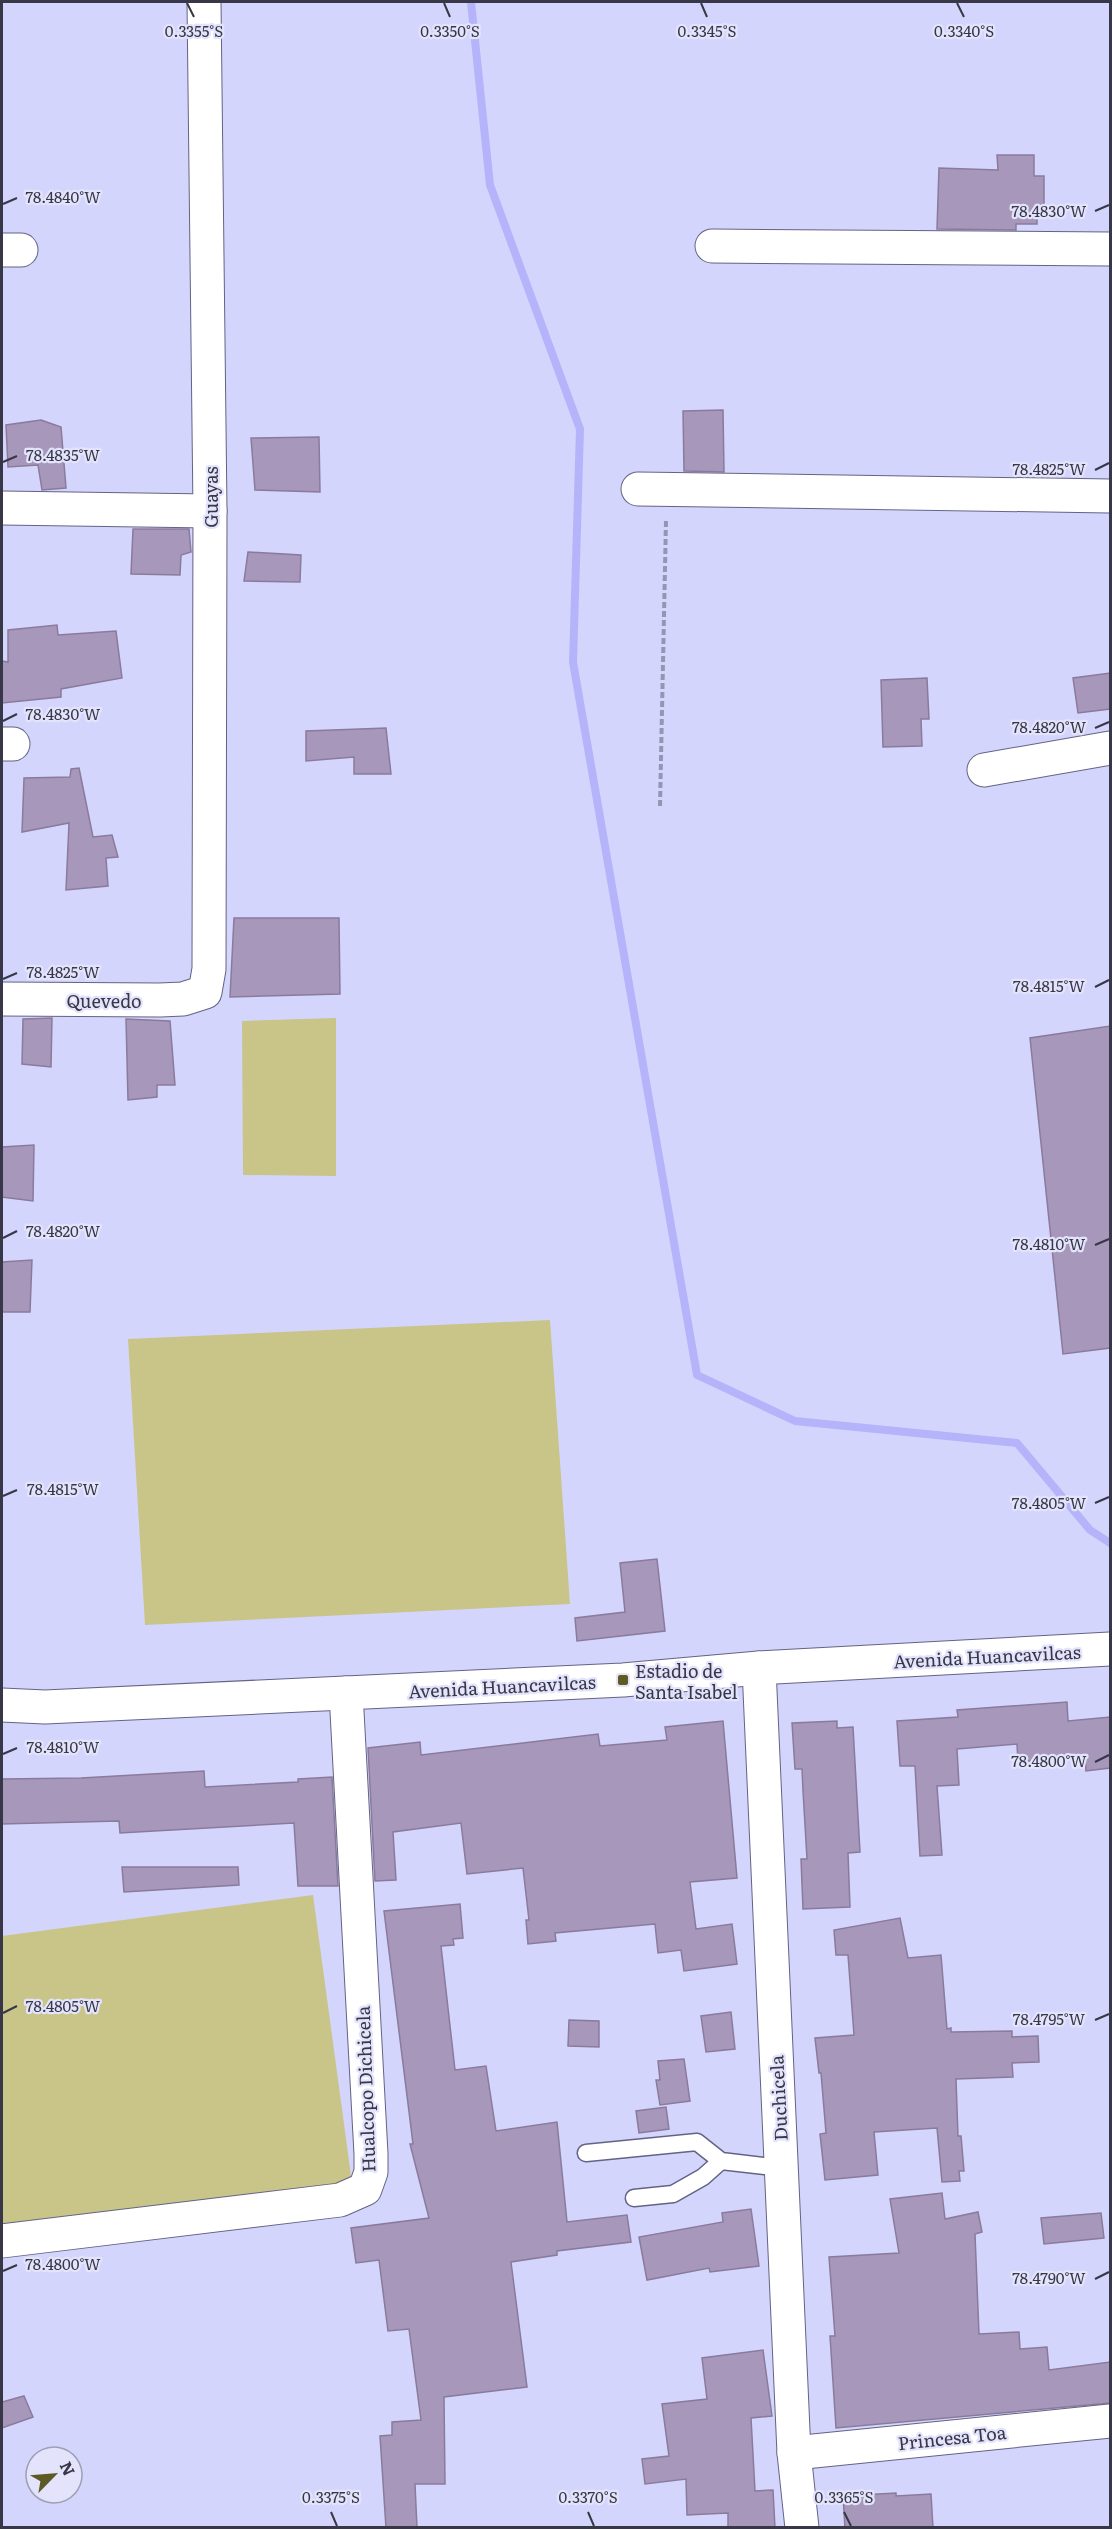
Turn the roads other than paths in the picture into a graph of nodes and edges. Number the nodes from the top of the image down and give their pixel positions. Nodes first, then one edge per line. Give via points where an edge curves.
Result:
1 (204, 2) edge
2 (712, 246) dead end
3 (1110, 249) edge
4 (652, 489) road end
5 (1110, 496) edge
6 (2, 508) edge
7 (210, 512) junction
8 (1110, 748) edge
9 (984, 770) dead end
10 (205, 992) joint
11 (2, 999) edge
12 (1110, 1649) edge
13 (759, 1668) junction
14 (346, 1693) junction
15 (2, 1705) edge
16 (586, 2153) dead end
17 (721, 2161) junction
18 (781, 2168) junction
19 (634, 2198) dead end
20 (2, 2241) edge
21 (1110, 2421) edge
22 (794, 2453) junction
23 (802, 2528) edge

1 - 7 street, Guayas
2 - 3 street
4 - 5 street
6 - 7 street
7 - 10 street, Guayas via 209,969
8 - 9 street
10 - 11 street, Quevedo via 183,999
12 - 13 street, Avenida Huancavilcas
13 - 14 street, Avenida Huancavilcas via 623,1680
13 - 18 street, Duchicela
14 - 15 street, Avenida Huancavilcas via 45,1707
14 - 20 street, Hualcopo Dichicela via 371,2154 371,2172 365,2189 340,2200
16 - 17 lane via 697,2142
17 - 18 lane
17 - 19 lane via 673,2194
18 - 22 street, Duchicela
21 - 22 street, Princesa Toa
22 - 23 street, Duchicela

